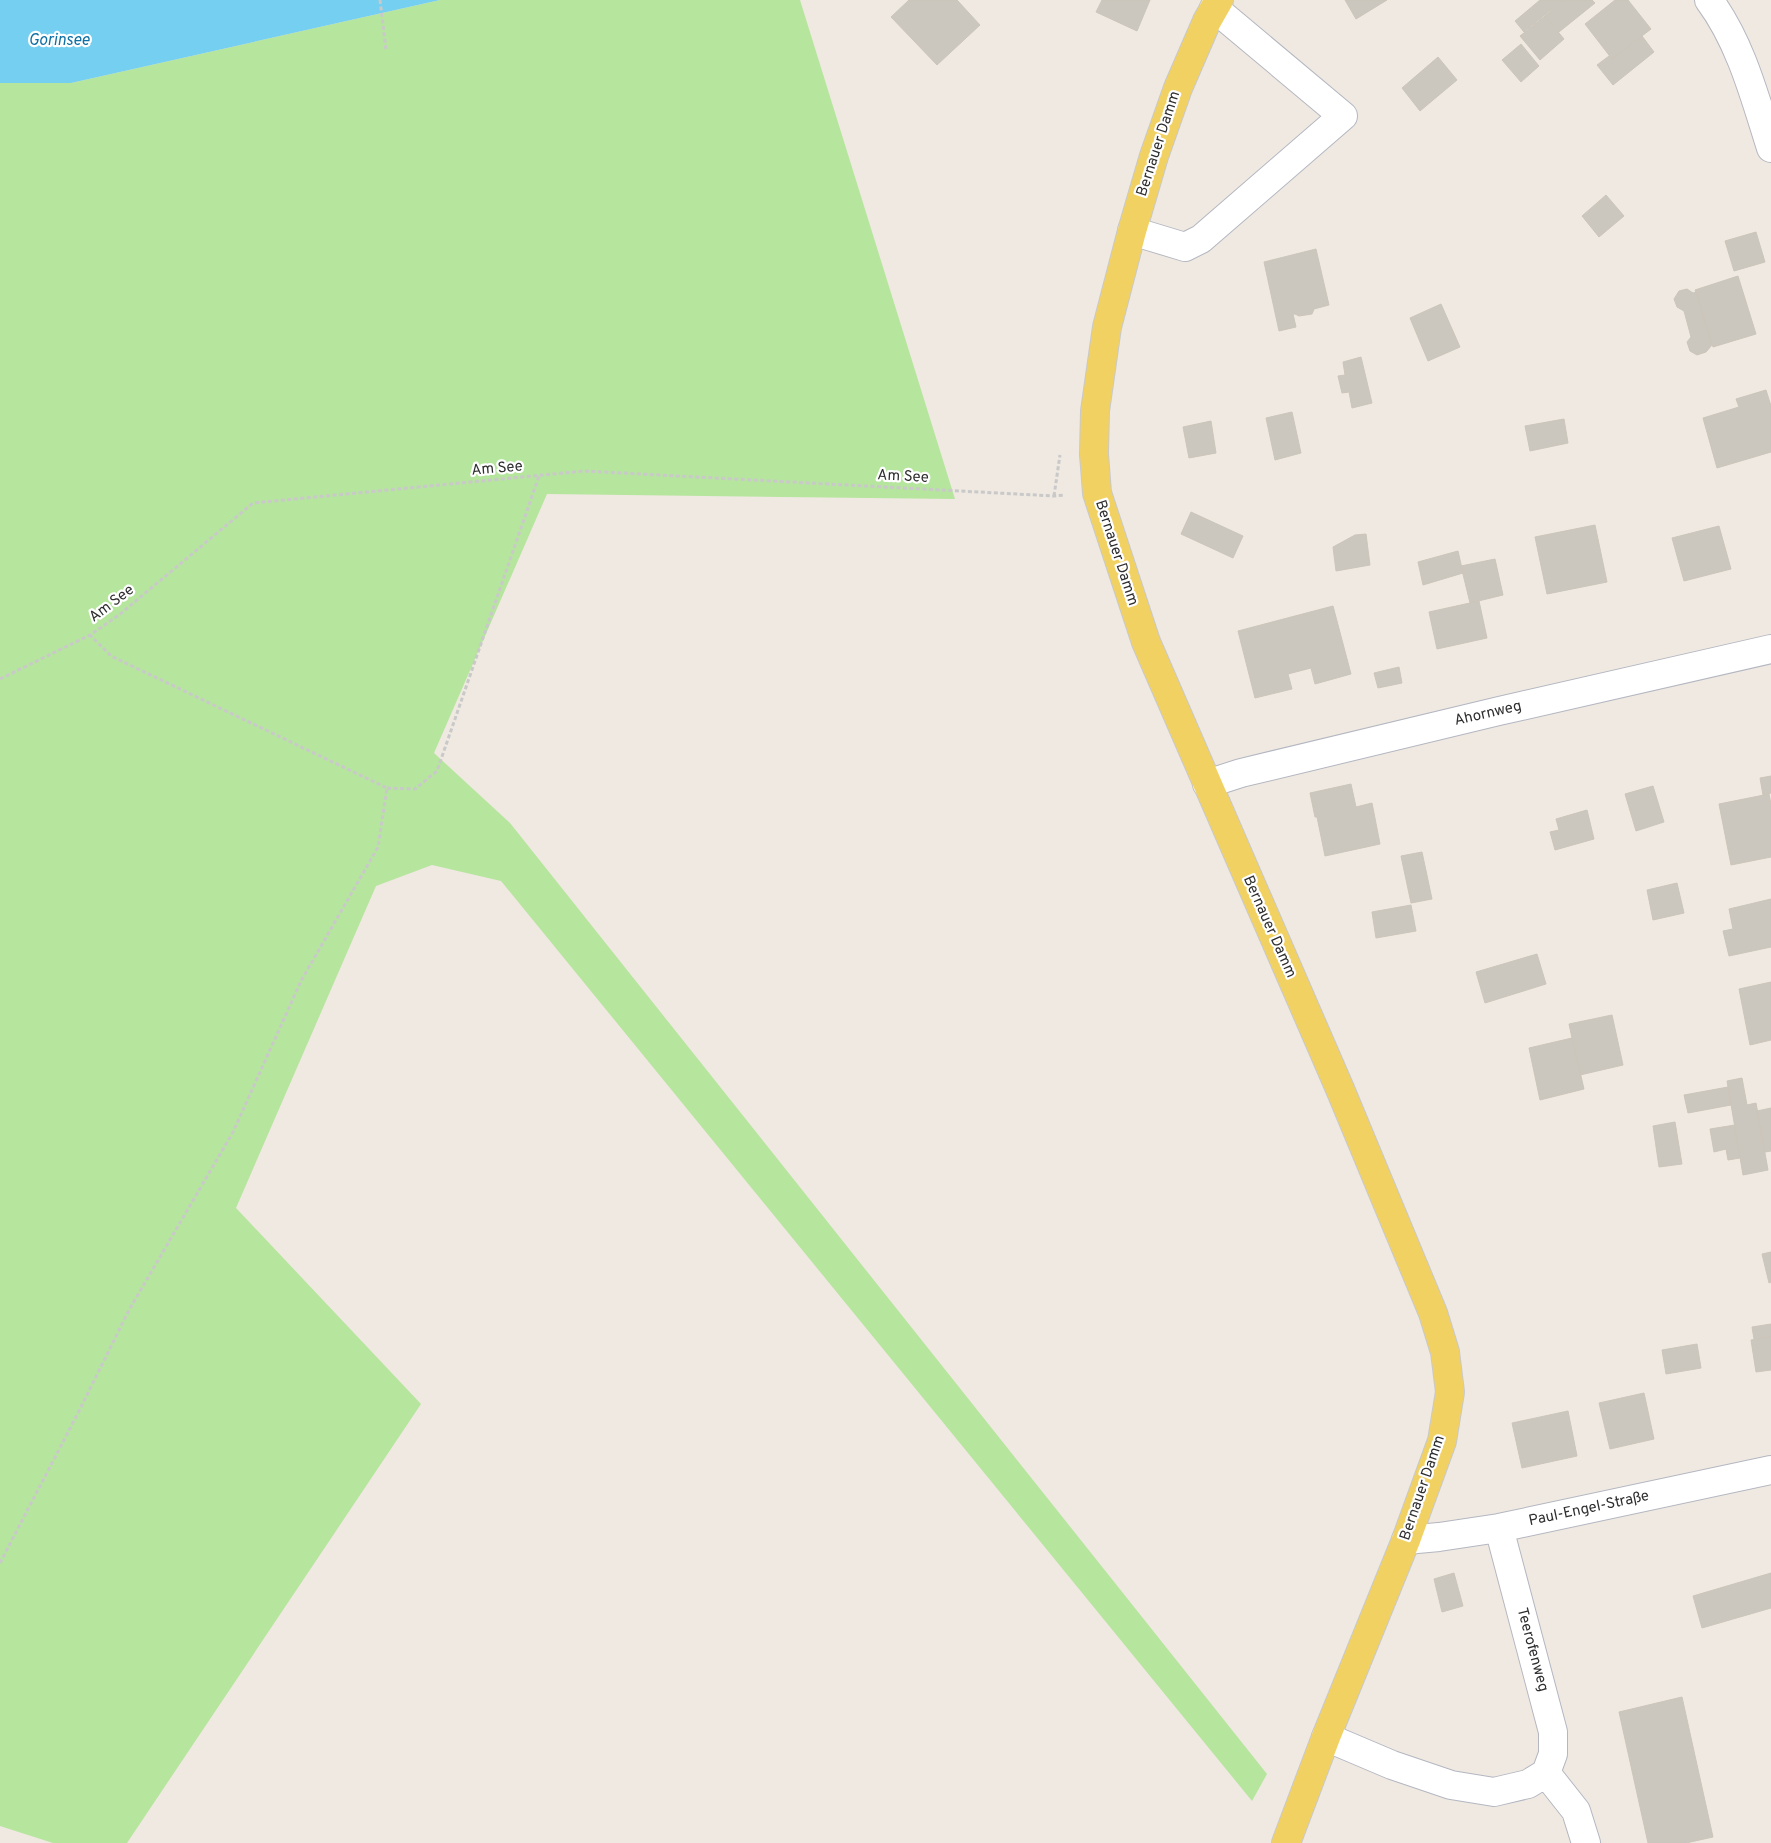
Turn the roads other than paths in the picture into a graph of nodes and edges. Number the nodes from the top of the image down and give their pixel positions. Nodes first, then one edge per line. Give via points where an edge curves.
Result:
1 (1709, 0) edge
2 (1216, 4) edge
3 (1771, 148) edge
4 (1132, 230) junction
5 (1771, 649) edge
6 (1207, 784) junction
7 (1771, 1470) edge
8 (1499, 1528) junction
9 (1406, 1540) junction
10 (1326, 1737) junction
11 (1546, 1773) junction
12 (1286, 1843) edge
13 (1586, 1843) edge

1 - 3 street via 1721,16 1745,70
2 - 4 main road, Bernauer Damm via 1178,88
2 - 4 street via 1343,116 1201,239 1185,247
4 - 6 main road, Bernauer Damm via 1107,327 1094,411 1097,493 1146,642
5 - 6 street, Ahornweg via 1241,772
6 - 9 main road, Bernauer Damm via 1340,1089 1433,1312 1445,1352 1450,1392 1442,1441
7 - 8 street, Paul-Engel-Straße
8 - 9 street, Paul-Engel-Straße
8 - 11 street, Teerofenweg via 1553,1732 1553,1754
9 - 10 main road, Bernauer Damm
10 - 11 street via 1392,1765 1451,1784 1494,1792 1528,1784
10 - 12 main road, Bernauer Damm
11 - 13 street via 1576,1811

